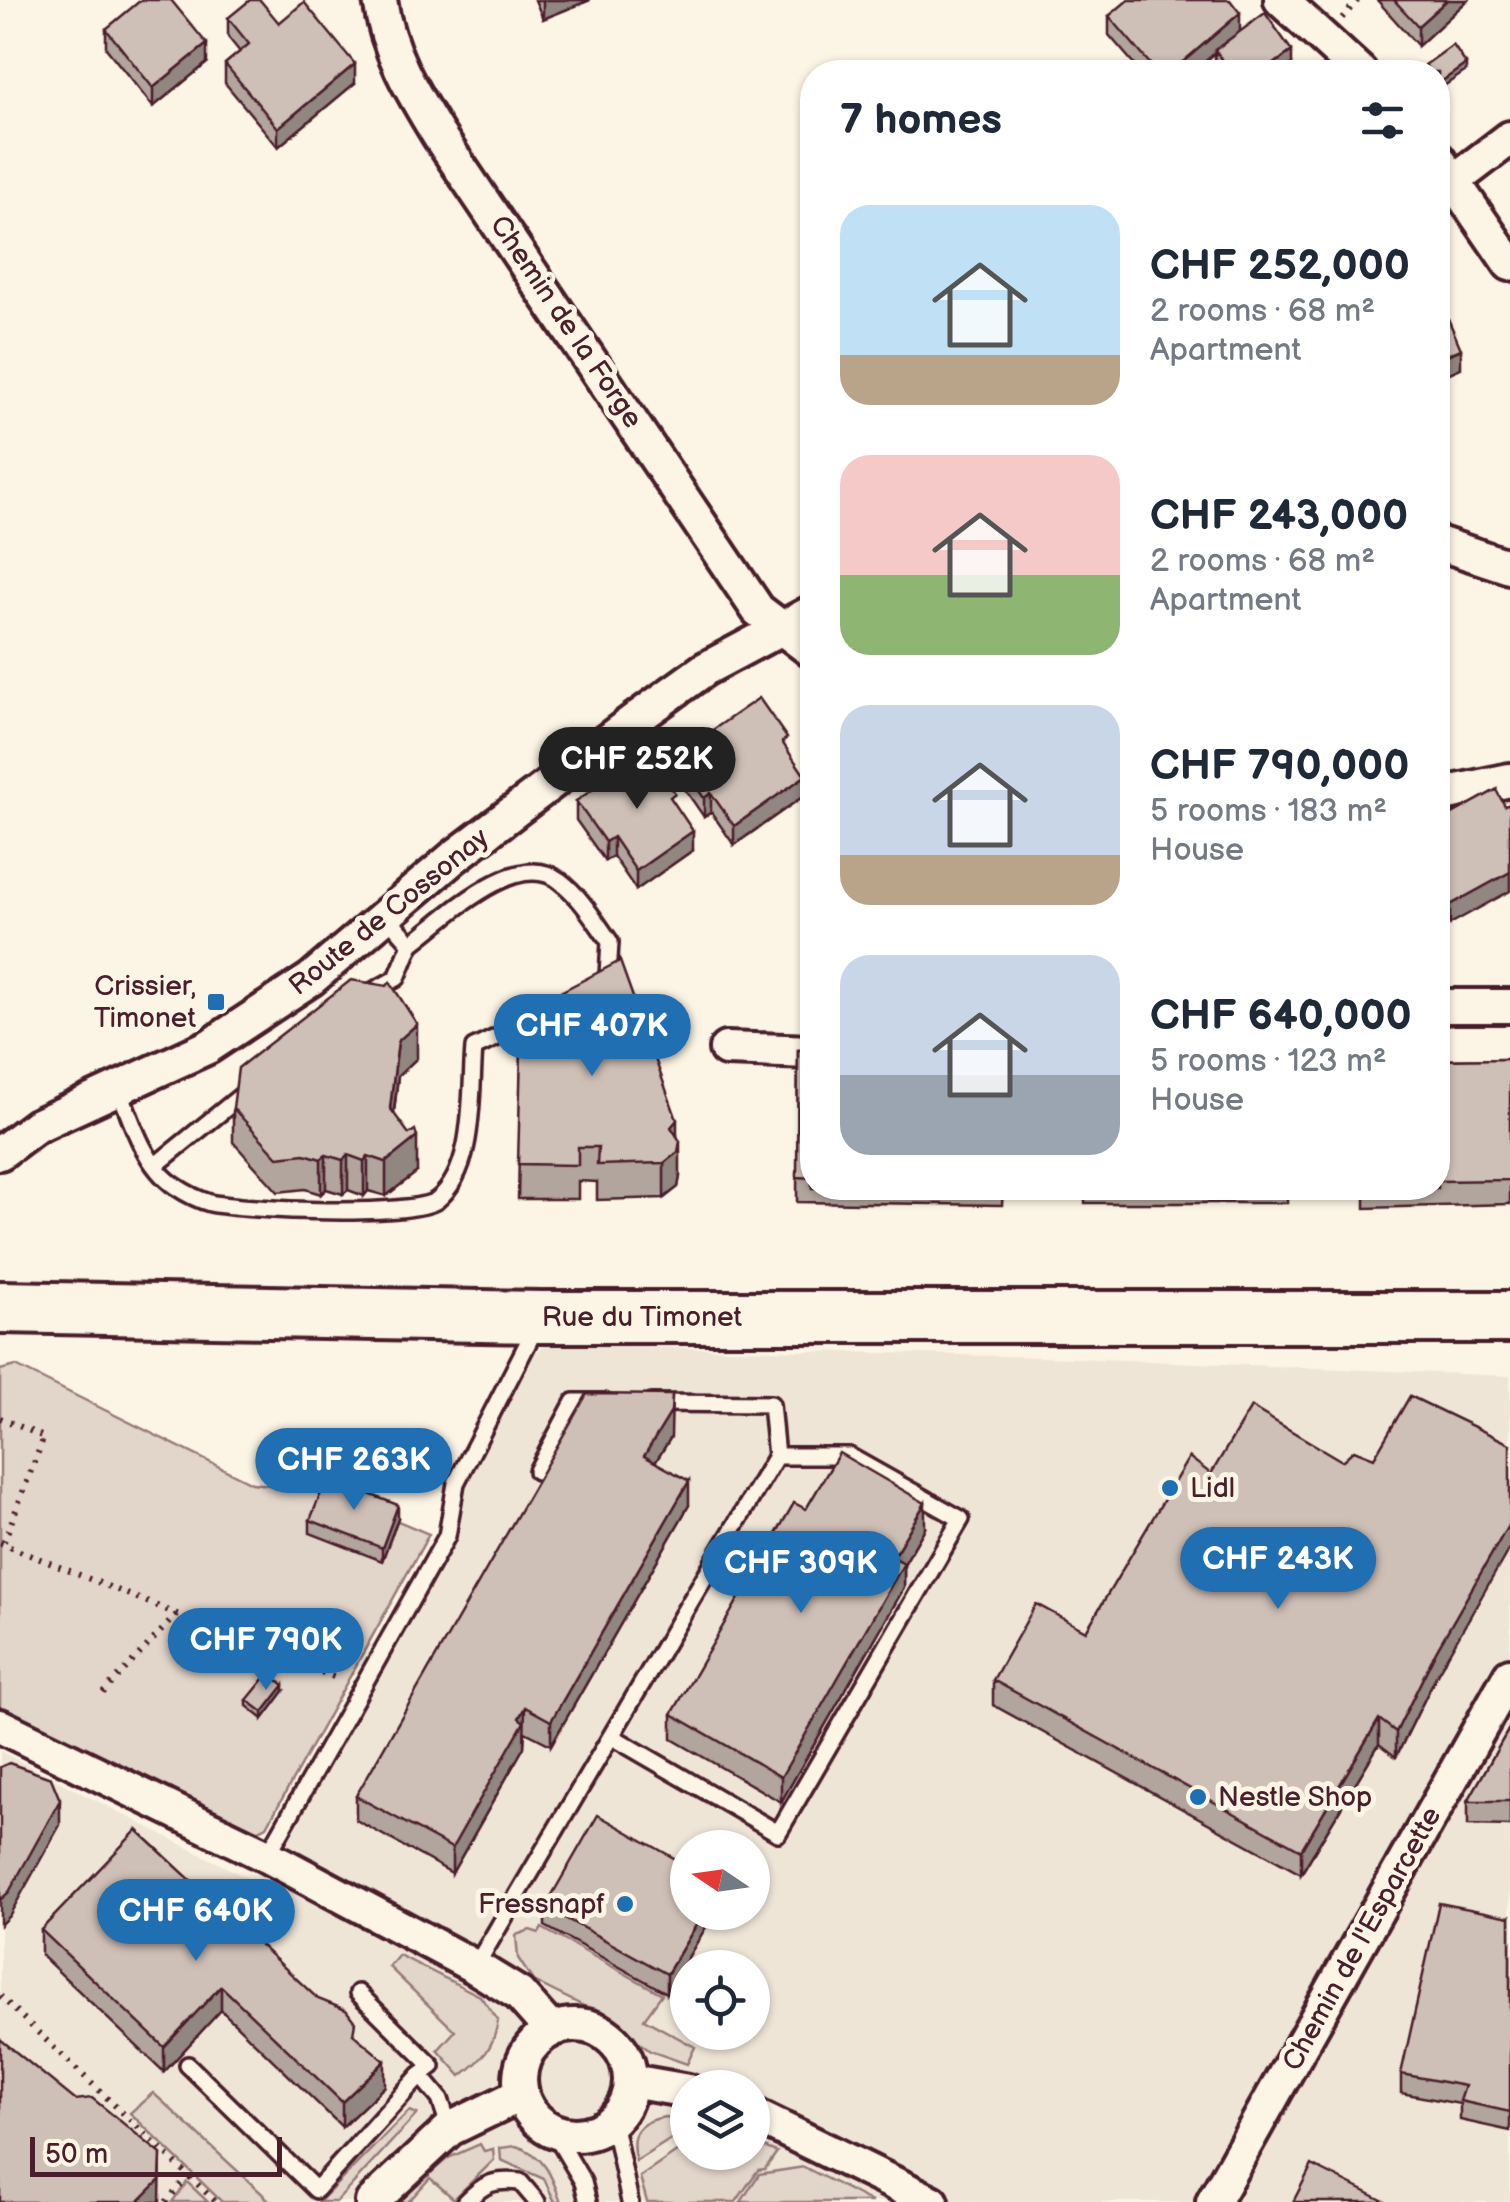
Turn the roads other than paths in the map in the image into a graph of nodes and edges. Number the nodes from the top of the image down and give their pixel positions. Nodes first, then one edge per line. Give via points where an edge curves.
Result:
1 (380, 0) edge
2 (1281, 0) edge
3 (1347, 60) edge
4 (1510, 138) edge
5 (1450, 173) edge
6 (1450, 186) edge
7 (1510, 264) edge
8 (1450, 546) edge
9 (1510, 567) edge
10 (800, 619) edge
11 (780, 630) junction
12 (800, 639) edge
13 (1510, 780) edge
14 (1450, 793) edge
15 (386, 915) junction
16 (412, 944) junction
17 (588, 994) edge
18 (355, 1002) edge
19 (1450, 1006) edge
20 (1510, 1006) edge
21 (556, 1009) edge
22 (726, 1049) dead end
23 (800, 1052) edge
24 (268, 1074) edge
25 (119, 1088) junction
26 (0, 1153) edge
27 (157, 1164) junction
28 (0, 1307) edge
29 (542, 1317) junction
30 (1510, 1317) edge
31 (1284, 1320) junction
32 (1510, 1344) edge
33 (613, 1402) edge
34 (633, 1402) edge
35 (776, 1456) junction
36 (537, 1471) edge
37 (1510, 1675) edge
38 (0, 1726) edge
39 (610, 1736) junction
40 (266, 1856) junction
41 (474, 1967) junction
42 (358, 1993) dead end
43 (551, 2030) junction
44 (188, 2065) dead end
45 (420, 2075) junction
46 (631, 2081) junction
47 (670, 2089) edge
48 (522, 2094) junction
49 (613, 2120) junction
50 (770, 2123) edge
51 (450, 2129) junction
52 (553, 2131) junction
53 (372, 2202) edge
54 (466, 2202) edge
55 (538, 2202) edge
56 (588, 2202) edge
57 (630, 2202) edge
58 (932, 2202) edge
59 (1213, 2202) edge

1 - 11 street, Chemin de la Forge via 392,50 439,136 758,610
2 - 3 street
4 - 5 street
6 - 7 street
8 - 9 street
10 - 11 street, Route de Cossonay
11 - 12 street, Chemin de la Forge
11 - 15 street, Route de Cossonay via 705,670 634,721
13 - 14 street
15 - 16 lane
15 - 25 street, Route de Cossonay via 311,979 208,1047
16 - 17 lane via 496,882 524,870 558,878 610,942 608,976
16 - 18 lane via 396,978
19 - 20 street
21 - 27 lane via 474,1048 465,1146 453,1180 435,1202 398,1211 207,1202 172,1184
22 - 23 street
24 - 27 lane
25 - 26 street, Route de Cossonay via 36,1126
25 - 27 lane via 138,1138
28 - 29 main road, Rue du Timonet
29 - 31 main road, Rue du Timonet
29 - 40 lane via 456,1483 447,1536
30 - 31 main road, Rue du Timonet
31 - 32 main road, Rue du Timonet
33 - 36 lane via 574,1402
34 - 35 lane via 771,1404
35 - 39 lane
35 - 39 lane via 848,1456 961,1519 778,1833
37 - 59 street, Chemin de l'Esparcette
38 - 40 street
39 - 41 lane
40 - 41 street
41 - 43 street via 519,1994
42 - 45 lane via 432,2066
43 - 46 street via 588,2026 605,2033 619,2046
43 - 48 street via 529,2050
44 - 45 lane via 316,2190
45 - 51 lane via 440,2099
46 - 47 street
46 - 49 street
48 - 51 street
48 - 52 street via 528,2109
49 - 52 street via 584,2135
49 - 57 lane
50 - 58 street
51 - 53 street
52 - 56 lane
54 - 55 lane via 500,2179 520,2182

